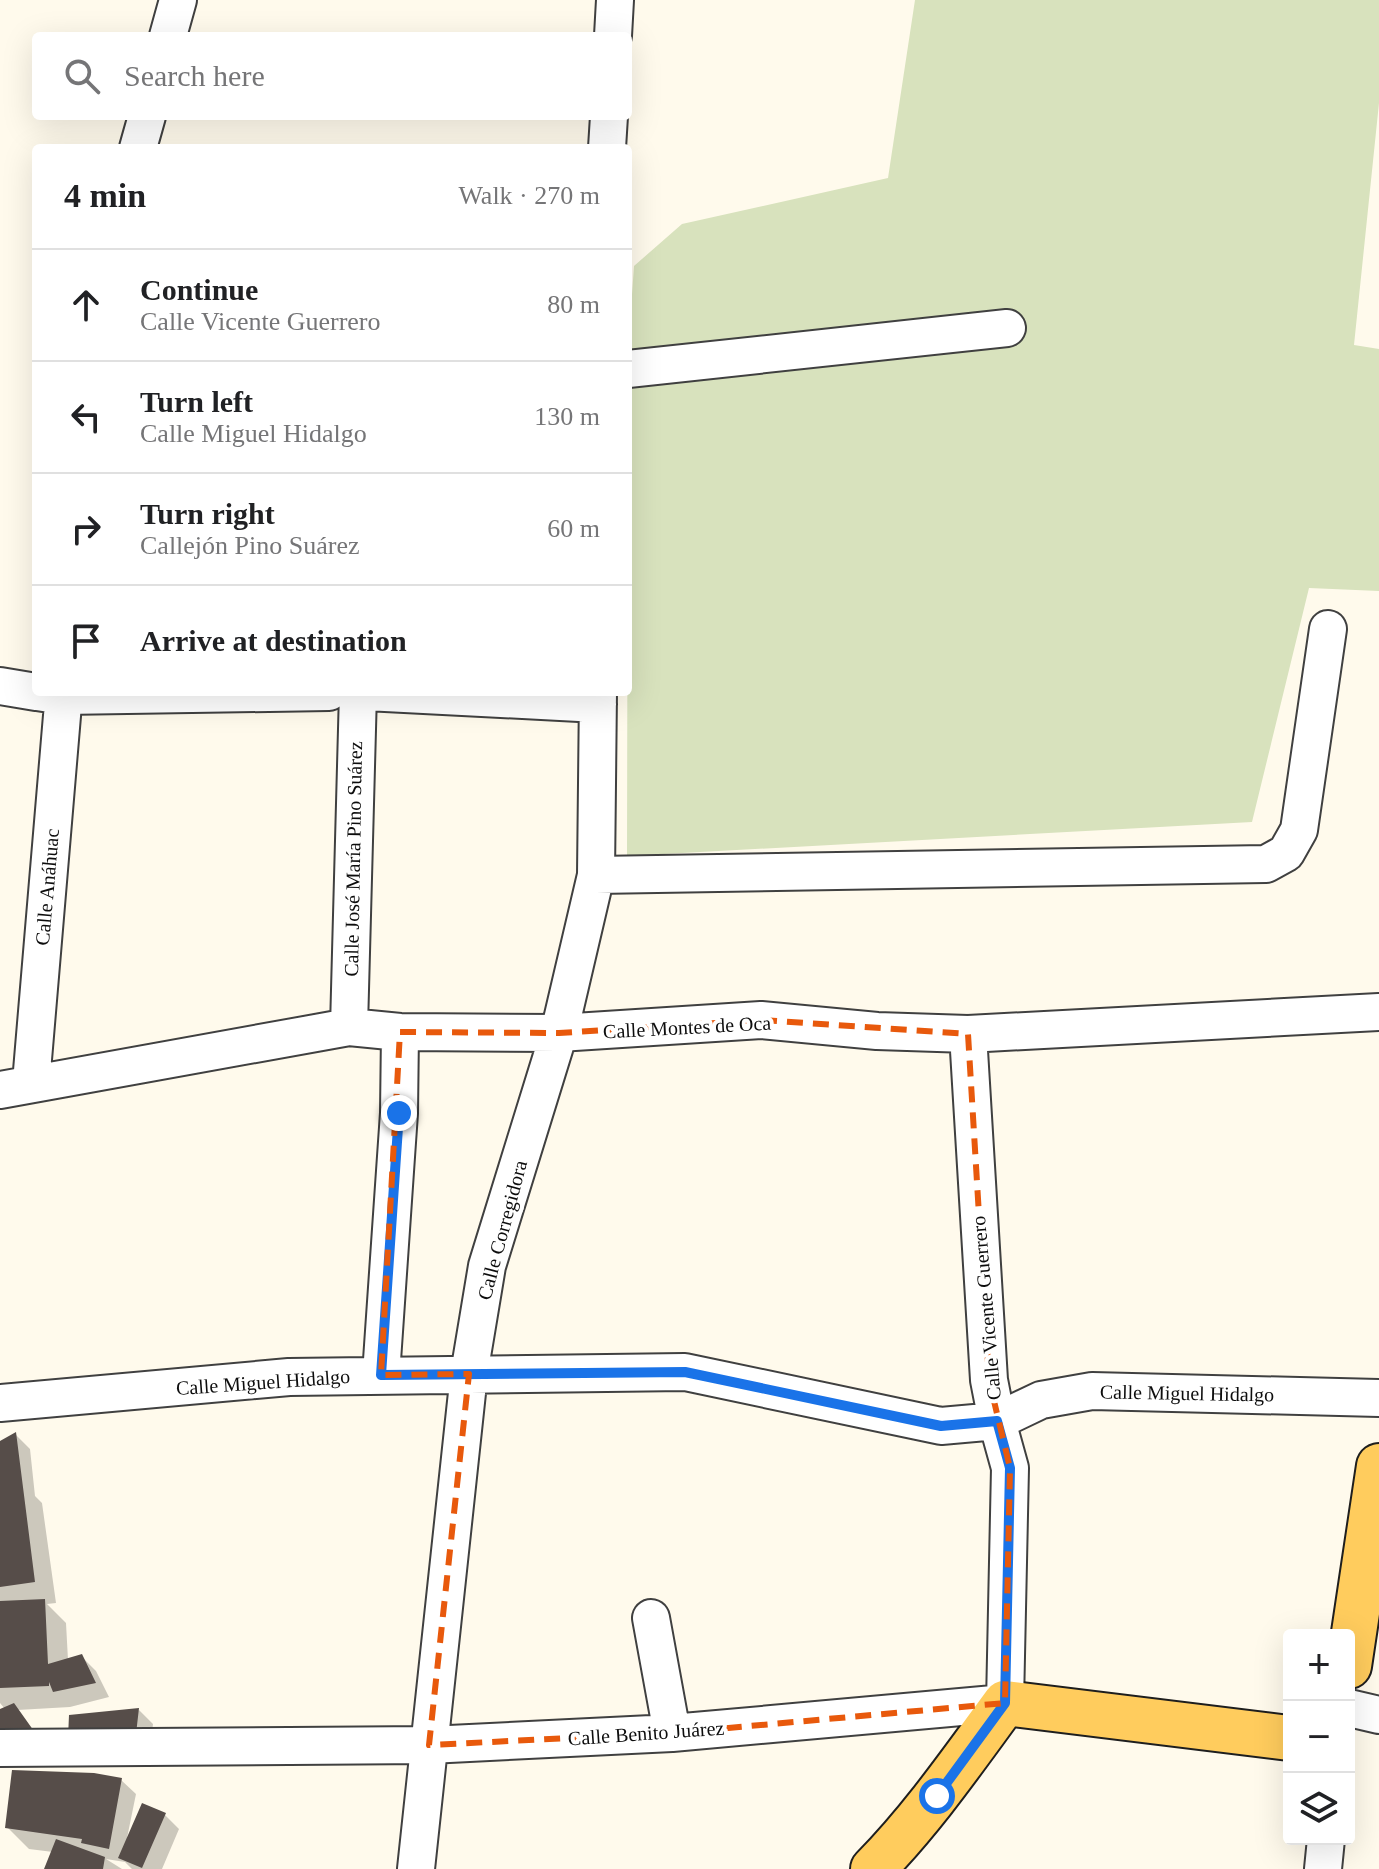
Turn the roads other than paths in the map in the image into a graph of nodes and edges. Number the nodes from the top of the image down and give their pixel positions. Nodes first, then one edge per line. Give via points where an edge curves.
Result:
1 (178, 0) edge
2 (615, 0) edge
3 (169, 32) edge
4 (613, 32) edge
5 (146, 120) edge
6 (609, 120) edge
7 (139, 144) edge
8 (607, 144) edge
9 (1007, 328) dead end
10 (632, 369) edge
11 (1328, 629) dead end
12 (0, 686) edge
13 (32, 690) edge
14 (50, 696) edge
15 (358, 696) edge
16 (521, 696) edge
17 (598, 698) edge
18 (596, 875) junction
19 (1379, 1012) edge
20 (349, 1027) junction
21 (400, 1032) junction
22 (559, 1033) junction
23 (968, 1034) junction
24 (16, 1086) edge
25 (469, 1374) junction
26 (381, 1375) junction
27 (1379, 1398) edge
28 (0, 1403) edge
29 (997, 1421) junction
30 (1379, 1466) edge
31 (651, 1618) dead end
32 (1355, 1629) edge
33 (1005, 1703) junction
34 (1355, 1709) edge
35 (1379, 1715) edge
36 (672, 1733) junction
37 (1283, 1737) edge
38 (429, 1745) junction
39 (0, 1748) edge
40 (1325, 1845) edge
41 (416, 1869) edge
42 (873, 1869) edge
43 (1323, 1869) edge

1 - 3 street
2 - 4 street
5 - 7 street
6 - 8 street
9 - 10 street
11 - 18 street via 1299,830 1286,853 1266,864
12 - 13 street
14 - 24 street, Calle Anáhuac
15 - 20 street, Calle José María Pino Suárez
16 - 17 street
17 - 18 street, Calle Corregidora
18 - 22 street, Calle Corregidora
19 - 23 street, Calle Montes de Oca
20 - 21 street, Calle Montes de Oca
20 - 24 street, Calle Montes de Oca
21 - 22 street, Calle Montes de Oca
21 - 26 street
22 - 23 street, Calle Montes de Oca via 761,1020
22 - 25 street, Calle Corregidora via 487,1266
23 - 29 street, Calle Vicente Guerrero via 989,1380
25 - 26 street, Calle Miguel Hidalgo
25 - 29 street, Calle Miguel Hidalgo via 685,1372 941,1426
25 - 38 street, Calle Corregidora
26 - 28 street, Calle Miguel Hidalgo via 289,1377
27 - 29 street, Calle Miguel Hidalgo via 1092,1391 1041,1400
29 - 33 street, Calle Vicente Guerrero via 1010,1468
30 - 32 main road
31 - 36 street
33 - 36 street, Calle Benito Juárez
33 - 37 main road, Calle Benito Juárez
33 - 42 main road via 937,1796
34 - 35 street
36 - 38 street, Calle Benito Juárez
38 - 39 street, Calle Benito Juárez
38 - 41 street, Calle Corregidora
40 - 43 street

